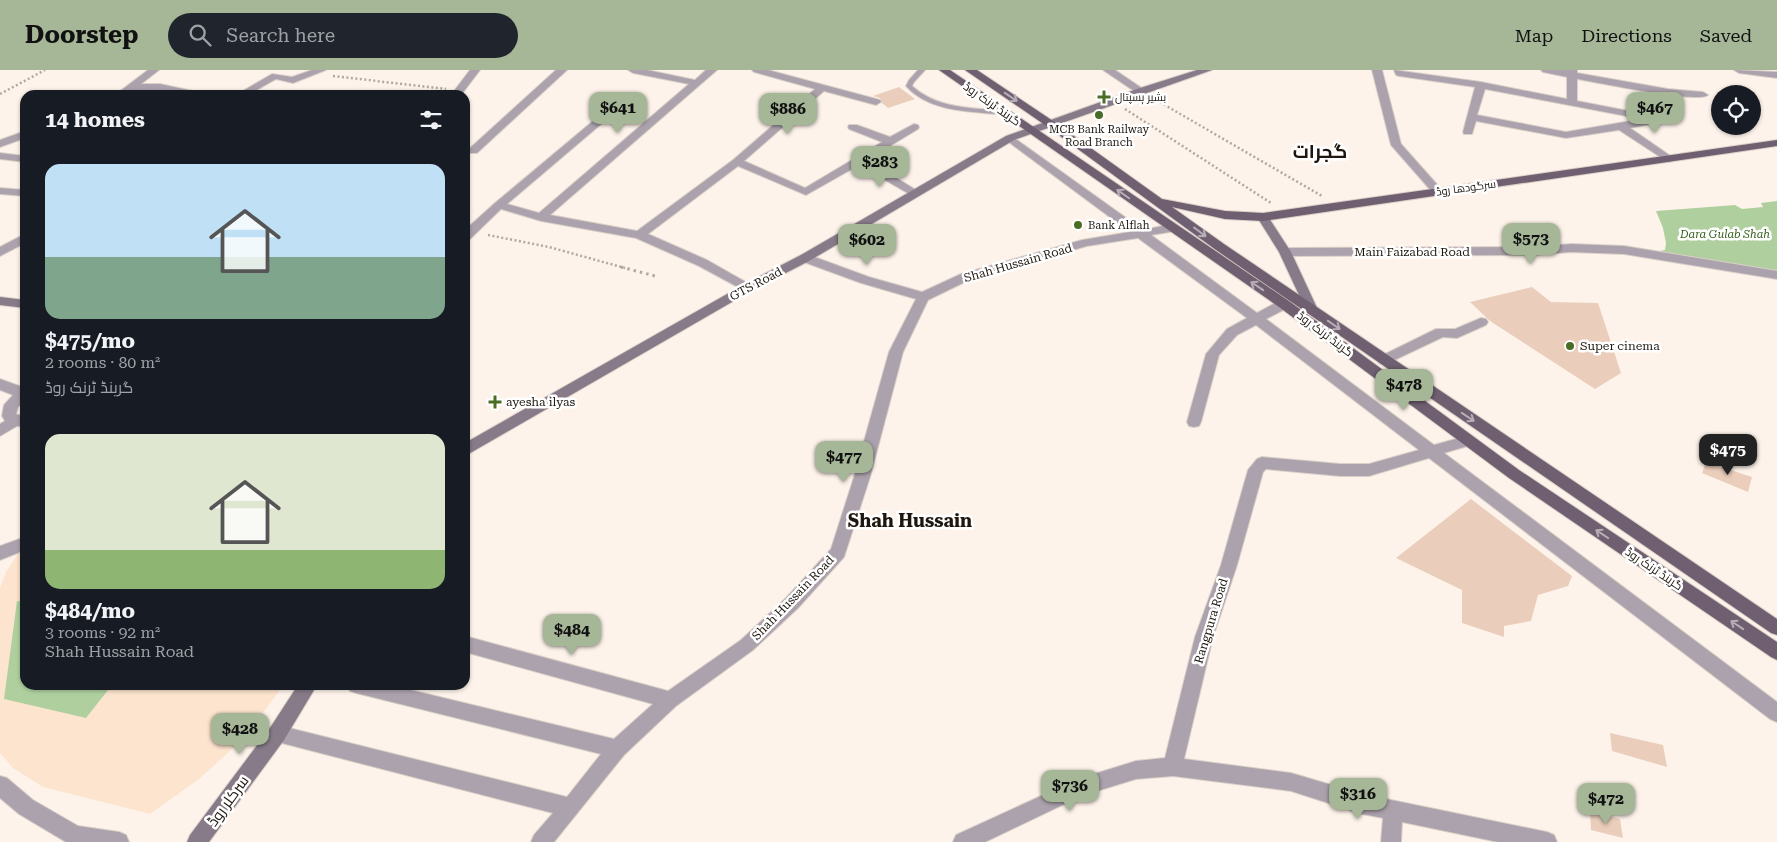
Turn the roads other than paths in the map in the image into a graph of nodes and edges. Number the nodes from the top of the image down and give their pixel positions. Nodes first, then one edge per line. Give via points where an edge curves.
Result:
1 (154, 70) edge
2 (475, 70) edge
3 (562, 70) edge
4 (633, 70) edge
5 (677, 70) edge
6 (712, 70) edge
7 (922, 70) edge
8 (944, 70) edge
9 (970, 70) edge
10 (1108, 70) edge
11 (1207, 70) edge
12 (1377, 70) edge
13 (1398, 70) edge
14 (1546, 70) edge
15 (1739, 70) edge
16 (320, 71) edge
17 (764, 71) edge
18 (1572, 72) edge
19 (1777, 75) edge
20 (668, 77) junction
21 (697, 83) junction
22 (1481, 86) junction
23 (131, 87) junction
24 (822, 88) junction
25 (127, 90) edge
26 (174, 90) edge
27 (250, 90) edge
28 (459, 90) edge
29 (1141, 91) junction
30 (1703, 95) dead end
31 (876, 102) dead end
32 (1572, 104) junction
33 (615, 108) dead end
34 (1005, 113) junction
35 (1471, 117) junction
36 (1049, 123) junction
37 (853, 127) dead end
38 (914, 127) dead end
39 (1622, 127) junction
40 (1029, 130) junction
41 (1468, 132) dead end
42 (20, 136) edge
43 (1010, 138) junction
44 (890, 141) junction
45 (1777, 143) edge
46 (0, 144) edge
47 (474, 151) dead end
48 (0, 156) edge
49 (20, 158) edge
50 (1668, 159) junction
51 (859, 160) junction
52 (736, 162) junction
53 (0, 191) edge
54 (806, 192) junction
55 (1438, 192) junction
56 (20, 193) edge
57 (915, 193) junction
58 (1155, 198) junction
59 (790, 200) dead end
60 (499, 205) junction
61 (542, 217) junction
62 (1263, 217) junction
63 (1172, 228) junction
64 (470, 233) edge
65 (1141, 234) junction
66 (639, 235) junction
67 (20, 243) edge
68 (0, 252) edge
69 (1285, 252) junction
70 (804, 258) junction
71 (1777, 275) edge
72 (747, 288) junction
73 (923, 297) junction
74 (0, 301) edge
75 (20, 303) edge
76 (1284, 304) junction
77 (1312, 310) junction
78 (1257, 319) junction
79 (1481, 322) dead end
80 (1384, 360) junction
81 (0, 384) edge
82 (20, 392) edge
83 (20, 398) edge
84 (20, 422) edge
85 (1194, 422) dead end
86 (0, 431) edge
87 (1466, 441) junction
88 (470, 447) edge
89 (1432, 451) junction
90 (20, 546) edge
91 (0, 554) edge
92 (1777, 628) edge
93 (470, 645) edge
94 (1777, 652) edge
95 (305, 690) edge
96 (376, 690) edge
97 (670, 700) junction
98 (1777, 713) edge
99 (277, 734) junction
100 (617, 749) junction
101 (1174, 768) junction
102 (0, 785) edge
103 (571, 808) junction
104 (1393, 810) junction
105 (76, 839) edge
106 (119, 842) edge
107 (198, 842) edge
108 (541, 842) edge
109 (963, 842) edge
110 (1391, 842) edge
111 (1547, 842) edge

1 - 23 street
2 - 28 street
3 - 47 street
4 - 20 street
5 - 20 street
6 - 21 street
7 - 34 lane via 909,86 928,101
8 - 34 main road, گرینڈ ٹرنک روڈ
9 -> 36 main road, گرینڈ ٹرنک روڈ
10 - 29 street
11 - 29 main road, GTS Road
12 - 55 street via 1396,144
13 - 22 street via 1404,74
14 - 18 street
15 - 19 street
16 - 27 street via 293,80 275,76
17 - 24 street
18 - 30 street via 1668,92
18 - 32 street
20 - 21 street
21 - 61 street
22 - 32 street
22 - 35 street
23 - 25 street
23 - 26 street
24 - 31 street
24 - 52 street
29 - 36 main road, GTS Road
32 - 39 street via 1658,120
33 - 60 street
34 - 40 main road, گرینڈ ٹرنک روڈ
35 - 39 street via 1562,135
35 - 41 street
36 - 40 main road, GTS Road
36 - 58 main road, گرینڈ ٹرنک روڈ
37 - 44 street
38 - 44 street
39 - 50 street
40 - 43 main road, GTS Road
63 -> 40 main road, گرینڈ ٹرنک روڈ
42 - 46 street
43 - 57 main road, GTS Road
43 - 65 street
44 - 51 street
45 - 50 main road, سرگودھا روڈ
48 - 49 street
50 - 55 main road, سرگودھا روڈ
51 - 54 street
51 - 57 street
52 - 54 street
52 - 66 street
53 - 56 street
54 - 59 street
55 - 62 main road, سرگودھا روڈ
57 - 70 main road, GTS Road
58 - 62 main road, سرگودھا روڈ via 1225,215
58 -> 77 main road, گرینڈ ٹرنک روڈ
60 - 61 street
60 - 64 street
61 - 66 street
62 - 69 main road
63 - 65 street, Shah Hussain Road
76 -> 63 main road, گرینڈ ٹرنک روڈ
65 - 73 street, Shah Hussain Road via 1086,243 965,277
65 - 78 street
66 - 72 street via 702,263
67 - 68 street
69 - 71 street, Main Faizabad Road via 1624,250
69 - 77 main road
70 - 72 main road, GTS Road
70 - 73 street
72 - 88 main road, GTS Road
73 - 97 street, Shah Hussain Road via 896,352 838,552 747,645
74 - 75 main road
76 - 78 street
76 - 87 main road, گرینڈ ٹرنک روڈ
77 -> 80 main road, گرینڈ ٹرنک روڈ
78 - 85 street via 1232,332 1214,354
78 - 89 street
79 - 80 street via 1457,334 1440,332
80 -> 92 main road, گرینڈ ٹرنک روڈ
81 - 82 street
83 - 84 street via 12,404 9,416
84 - 86 street
87 - 89 street, Rangpura Road
94 -> 87 main road, گرینڈ ٹرنک روڈ
89 - 98 street
89 - 101 street, Rangpura Road via 1369,470 1262,463 1256,470 1204,637
90 - 91 street
93 - 97 street
95 - 99 main road, سرکلر روڈ
96 - 100 street
97 - 100 street, Shah Hussain Road
99 - 103 street
99 - 107 main road, سرکلر روڈ
100 - 103 street, Shah Hussain Road
101 - 104 street via 1291,782
101 - 109 street via 1136,770 1078,788
102 - 105 street via 26,807
103 - 108 street, Shah Hussain Road
104 - 110 street
104 - 111 street
105 - 106 street

